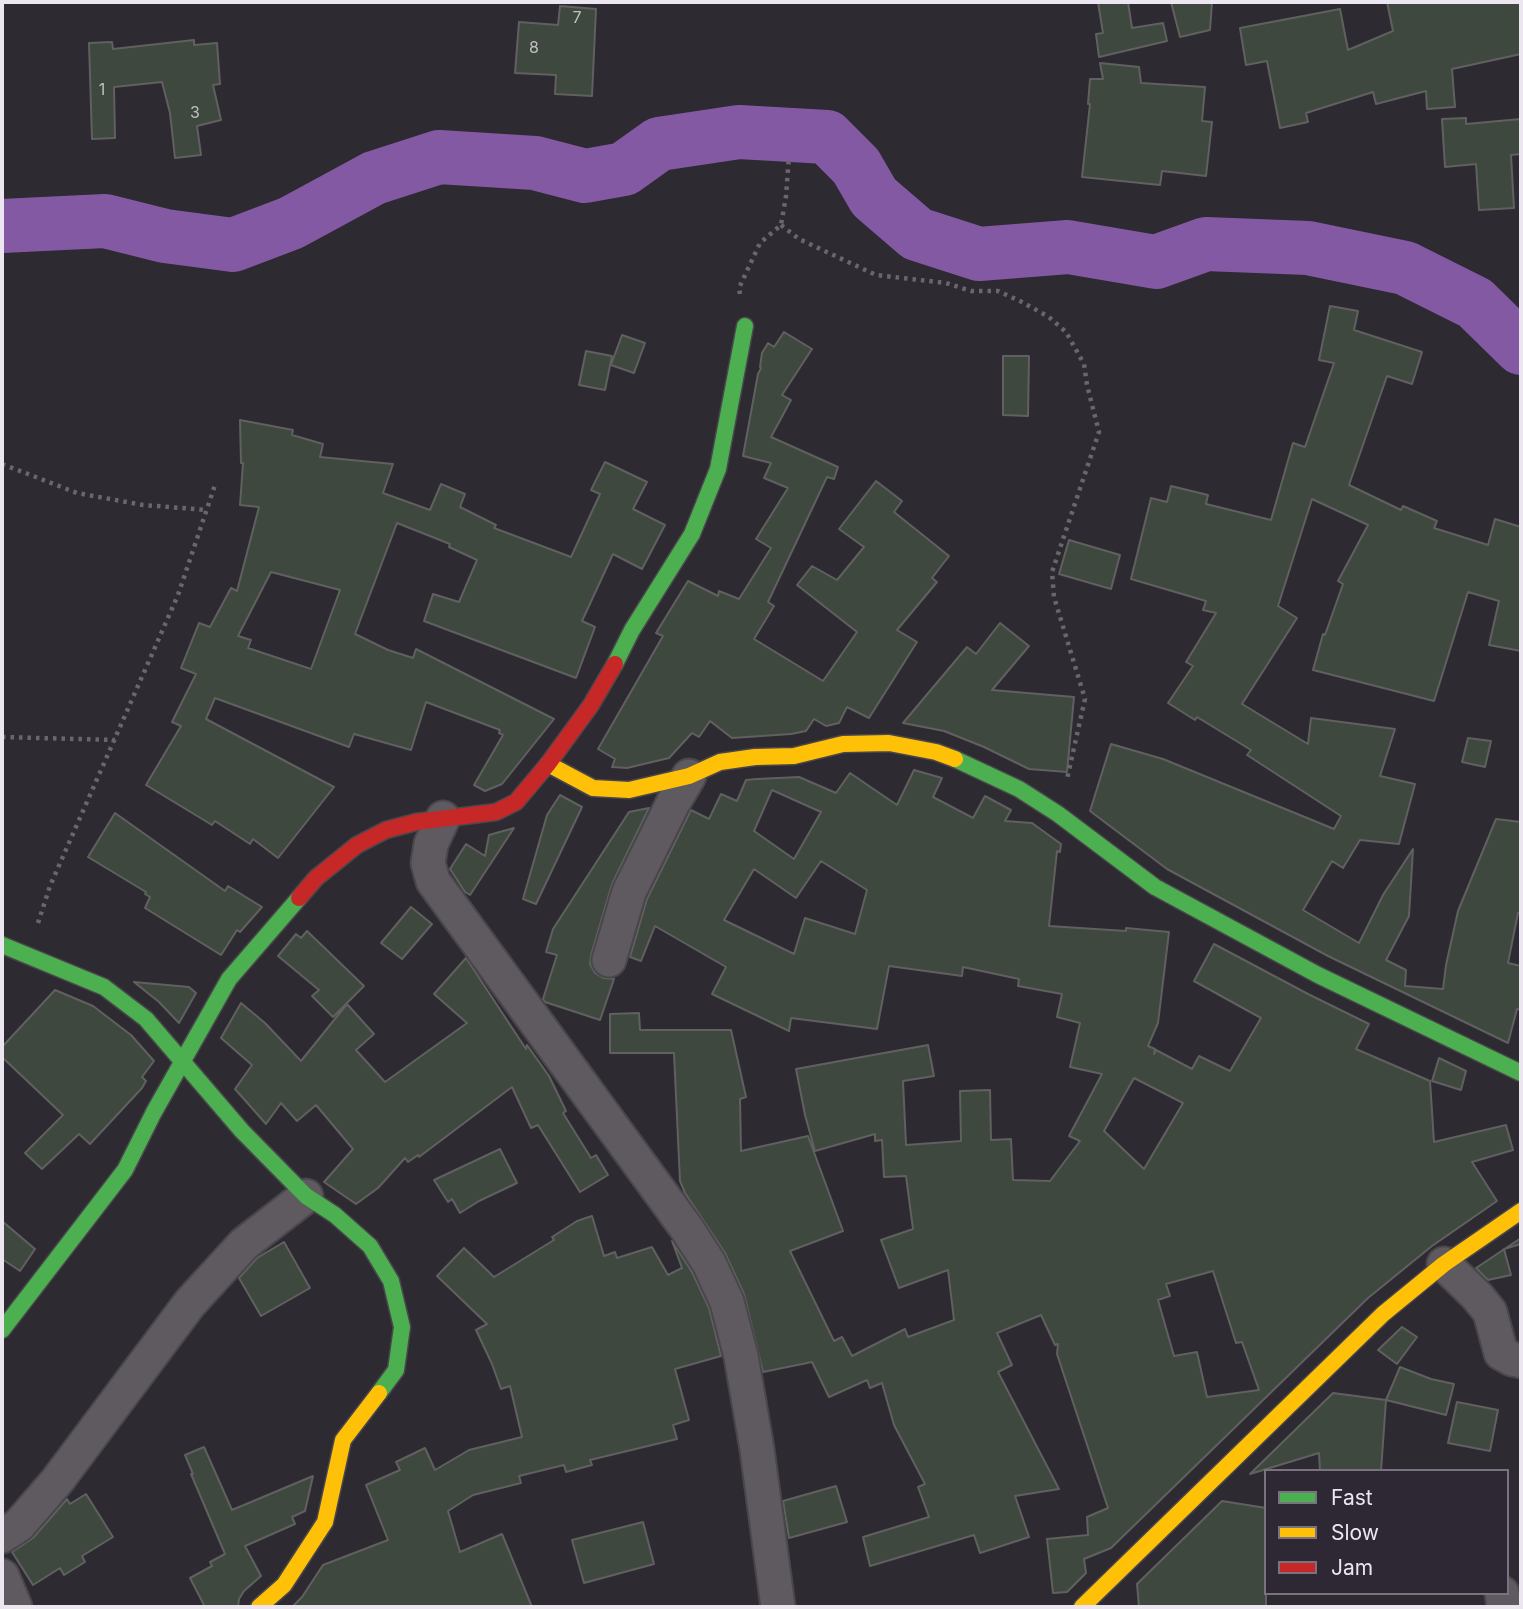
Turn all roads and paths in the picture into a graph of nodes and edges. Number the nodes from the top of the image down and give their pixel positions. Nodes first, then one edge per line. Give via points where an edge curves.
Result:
1 (789, 156) dead end
2 (781, 225) junction
3 (745, 326) joint
4 (2, 464) edge
5 (216, 482) dead end
6 (207, 510) junction
7 (2, 737) edge
8 (115, 740) junction
9 (548, 764) junction
10 (689, 776) junction
11 (1058, 814) junction
12 (443, 818) junction
13 (2, 945) edge
14 (28, 954) junction
15 (609, 960) dead end
16 (184, 1061) junction
17 (1521, 1073) edge
18 (306, 1195) junction
19 (1521, 1211) edge
20 (1444, 1264) junction
21 (2, 1330) edge
22 (1521, 1361) edge
23 (2, 1536) edge
24 (2, 1576) edge
25 (15, 1607) edge
26 (259, 1607) edge
27 (778, 1607) edge
28 (1082, 1607) edge

1 - 2 path
2 - 3 path via 760,243 739,288
2 - 11 path via 799,239 876,275 971,291 998,291 1020,301 1066,332 1084,365 1099,432 1052,572 1054,597 1085,699
3 - 9 street via 718,469 692,534 591,705
4 - 6 path via 77,493
5 - 6 path
6 - 8 path via 178,595
7 - 8 path
8 - 14 path via 50,887
9 - 10 street via 593,788 629,790
9 - 12 street via 516,802 496,812
10 - 11 street via 720,762 794,756 843,744 889,743 936,752 974,766
10 - 15 street via 629,892
11 - 17 street via 1155,887 1318,975
12 - 16 street via 386,830 357,845 316,878 229,979
12 - 27 street via 431,844 428,863 433,881 687,1228 727,1302 757,1448
13 - 14 street
14 - 16 street via 104,987 146,1019
16 - 18 street via 242,1131
16 - 21 street via 125,1170
18 - 23 street via 244,1244 190,1303 57,1481 19,1525
18 - 26 street via 370,1246 391,1281 402,1327 396,1370 344,1440 324,1522 284,1585
19 - 20 street
20 - 22 street via 1490,1312 1501,1353
20 - 28 street via 1383,1314
24 - 25 street

